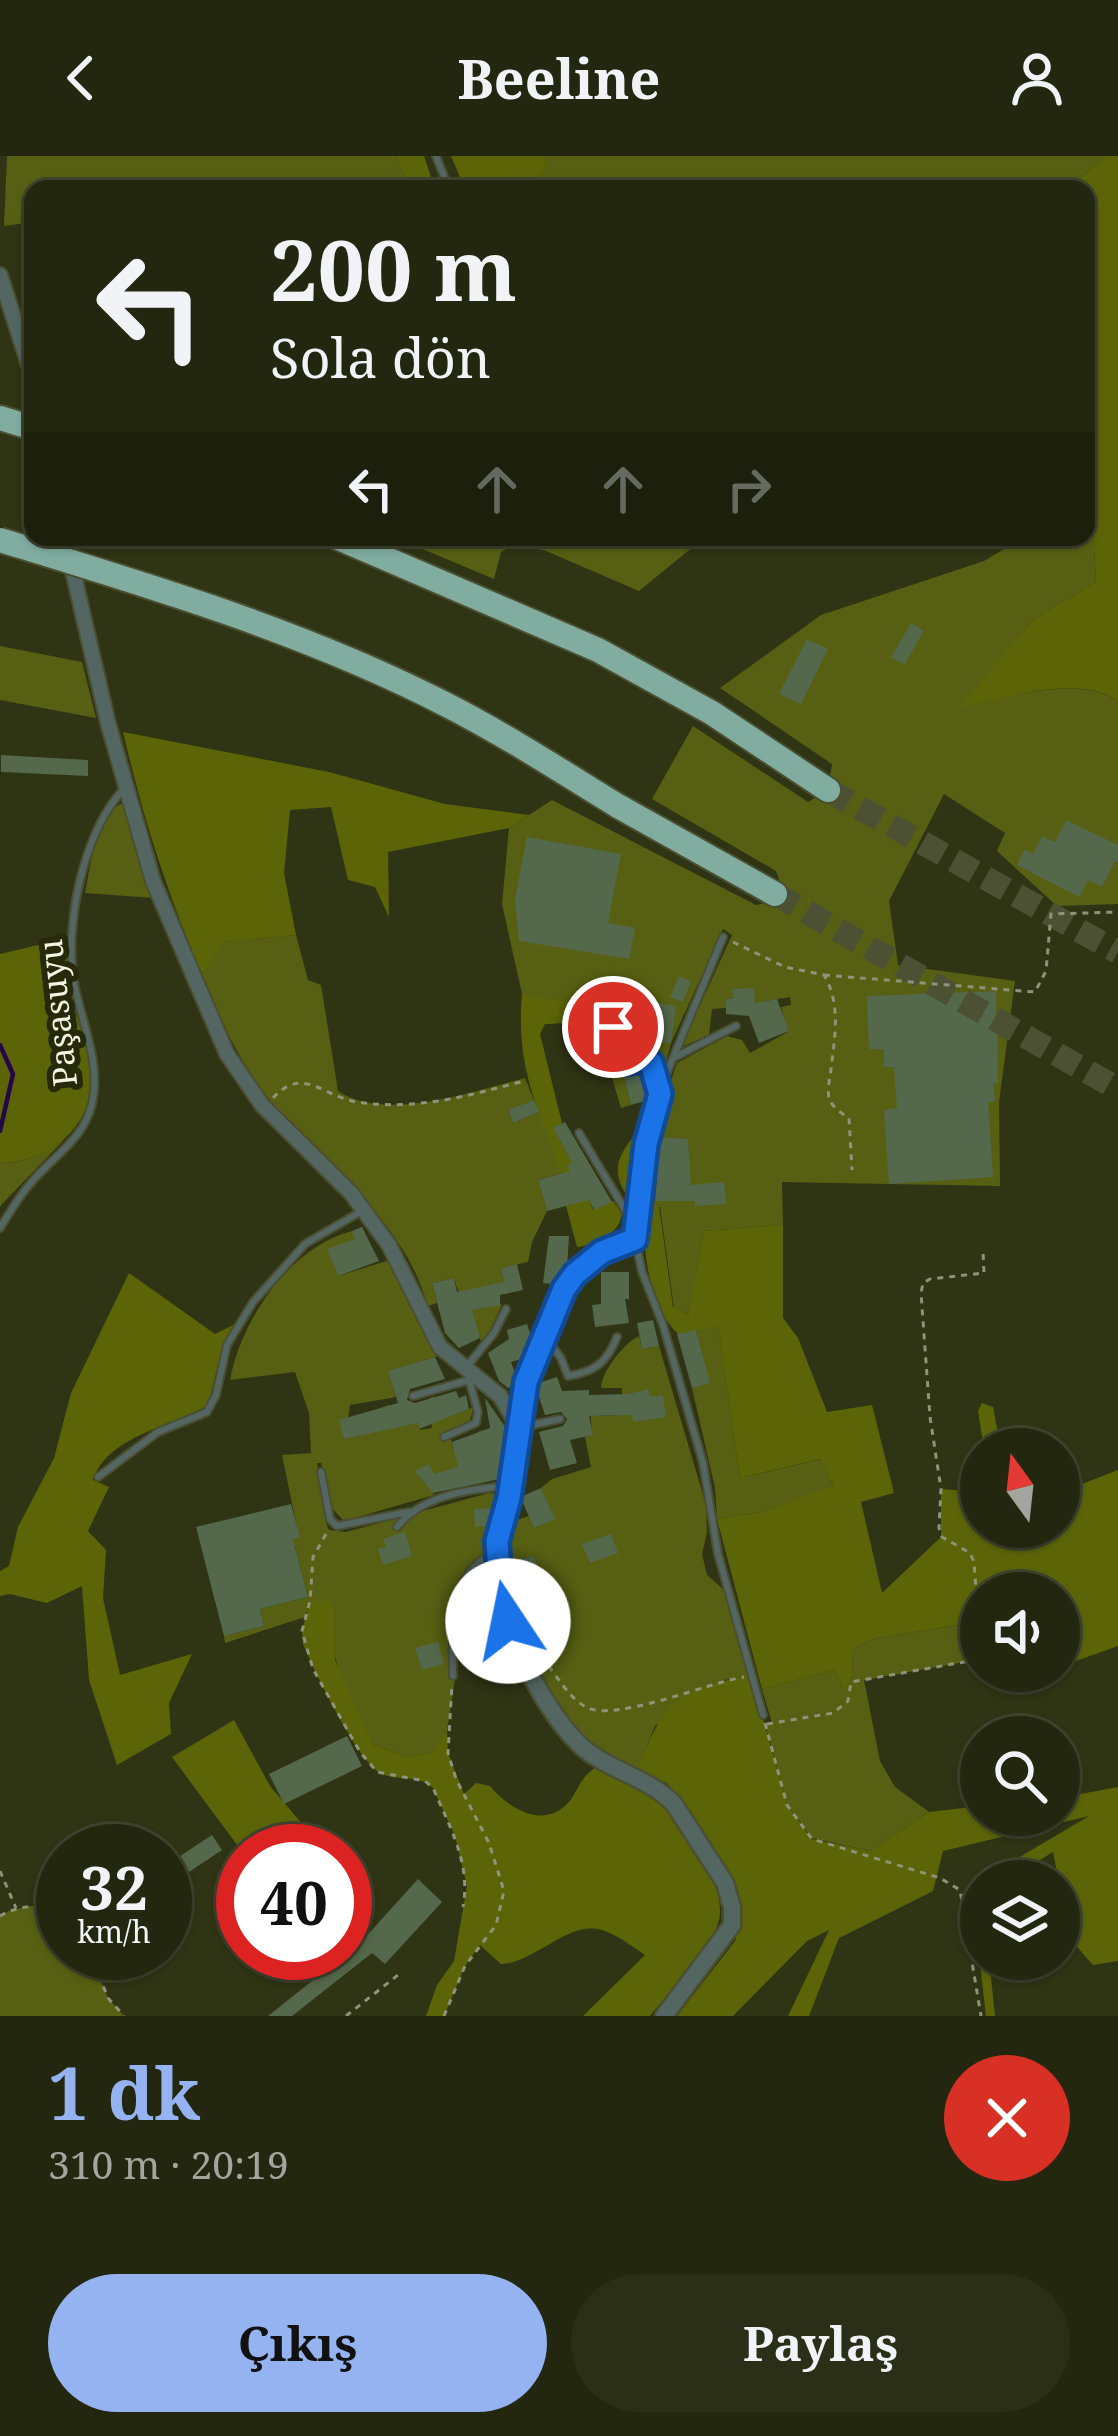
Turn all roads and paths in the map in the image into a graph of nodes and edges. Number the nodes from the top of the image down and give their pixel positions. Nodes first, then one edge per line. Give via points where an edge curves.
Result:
1 (0, 275) edge
2 (24, 350) edge
3 (0, 540) edge
4 (67, 546) edge
5 (357, 546) edge
6 (127, 786) junction
7 (828, 790) tunnel mouth
8 (775, 893) tunnel mouth
9 (1118, 912) edge
10 (723, 938) joint
11 (824, 975) junction
12 (736, 1026) dead end
13 (613, 1027) dead end
14 (672, 1058) junction
15 (524, 1081) dead end
16 (660, 1094) junction
17 (267, 1110) junction
18 (579, 1133) dead end
19 (852, 1170) dead end
20 (364, 1210) junction
21 (0, 1228) edge
22 (635, 1233) junction
23 (983, 1252) dead end
24 (506, 1309) dead end
25 (616, 1337) dead end
26 (545, 1338) junction
27 (471, 1375) junction
28 (413, 1396) dead end
29 (560, 1419) dead end
30 (519, 1428) junction
31 (444, 1437) dead end
32 (320, 1472) dead end
33 (98, 1477) dead end
34 (512, 1485) junction
35 (409, 1512) junction
36 (334, 1523) junction
37 (397, 1527) dead end
38 (497, 1553) junction
39 (525, 1660) junction
40 (453, 1676) joint
41 (751, 1676) junction
42 (764, 1720) junction
43 (0, 1871) edge
44 (36, 1906) edge
45 (463, 1907) dead end
46 (16, 1909) junction
47 (0, 1916) edge
48 (398, 1975) dead end
49 (101, 1980) edge
50 (124, 2016) edge
51 (346, 2016) edge
52 (445, 2016) edge
53 (664, 2016) edge
54 (981, 2016) edge

1 - 2 street
3 - 8 highway, bridge via 208,606 443,703
4 - 6 street
5 - 7 highway via 598,650
6 - 17 street via 153,881 227,1054
6 - 21 lane, Paşasuyu via 94,834 71,937 95,1068 92,1103 80,1134 38,1174
9 - 11 path via 1052,914 1046,971 1035,992
10 - 11 path via 785,968
10 - 14 lane
11 - 19 path via 835,999 828,1092 849,1118
12 - 14 lane
13 - 16 lane via 629,1062 651,1063
14 - 16 lane
15 - 17 path via 408,1106 344,1100 295,1082
16 - 22 lane
17 - 20 street
18 - 22 lane
20 - 27 street via 440,1347
20 - 33 lane via 305,1244 267,1283 227,1345 207,1412 158,1432
22 - 26 street via 575,1274
22 - 41 lane via 703,1462
23 - 42 path via 984,1273 930,1279 921,1293 938,1528 974,1562 981,1659 851,1682 848,1701 833,1713
24 - 27 lane
25 - 26 lane via 599,1367 568,1376
26 - 30 street via 526,1382
27 - 28 lane
27 - 30 street via 500,1396
27 - 31 lane via 476,1423
29 - 30 lane
30 - 34 street
32 - 36 lane
34 - 35 lane via 464,1491
34 - 38 street
35 - 36 lane
35 - 37 lane
36 - 45 path via 313,1557 303,1644 377,1772 433,1788 464,1865
38 - 39 street via 503,1605
38 - 40 lane via 467,1571 459,1592
39 - 41 path via 541,1657 579,1702 598,1711
39 - 53 street via 580,1744 674,1804 730,1894 732,1925
40 - 52 path via 448,1753 504,1891 496,1925 465,1966
41 - 42 lane
42 - 54 path via 788,1805 812,1838 960,1890
43 - 46 path
44 - 46 path
46 - 47 path
48 - 51 path
49 - 50 path

